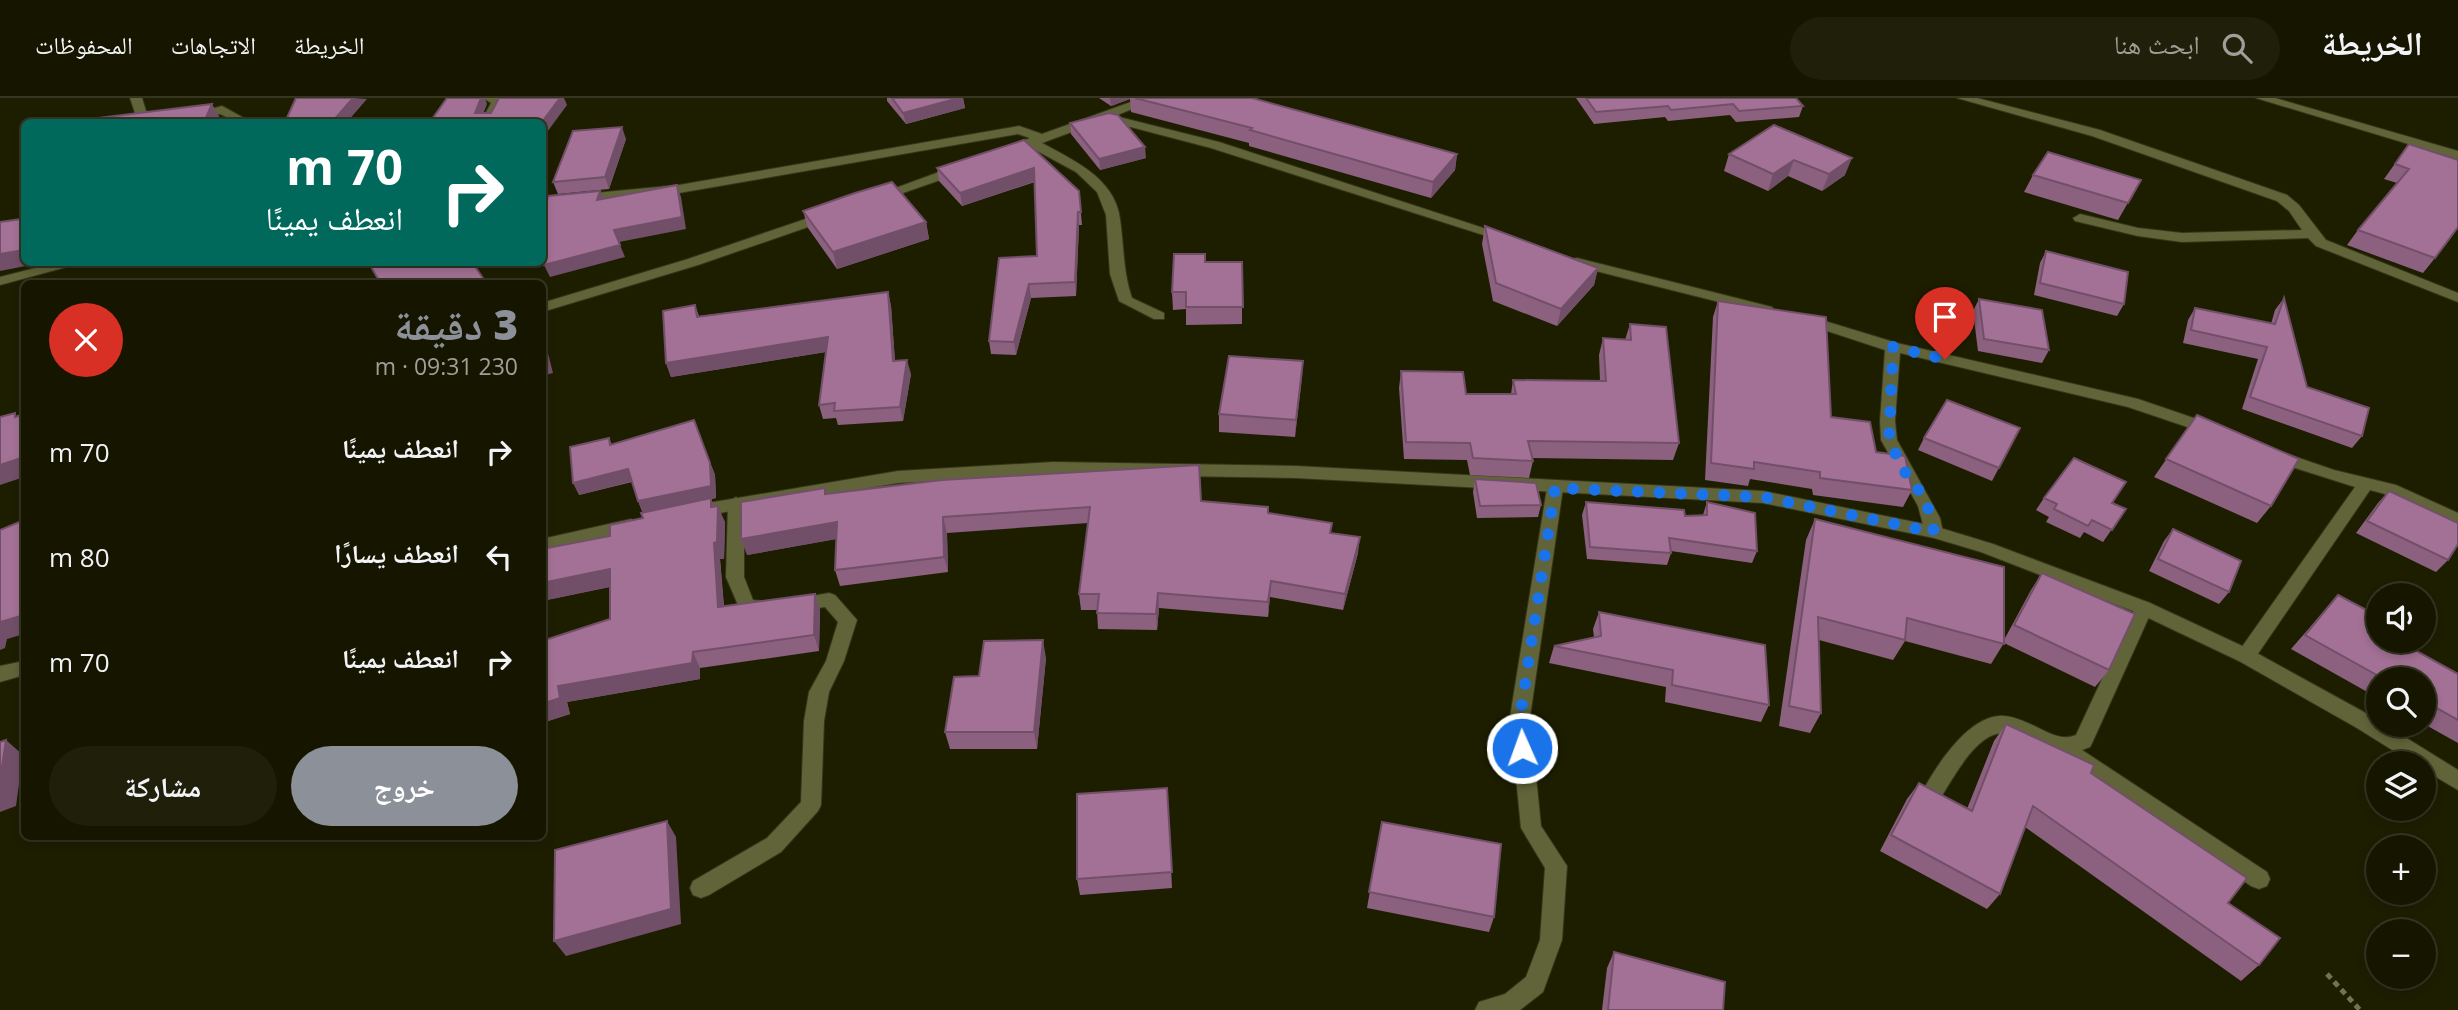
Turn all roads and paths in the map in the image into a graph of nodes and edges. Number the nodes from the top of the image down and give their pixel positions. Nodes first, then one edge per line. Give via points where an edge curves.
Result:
1 (136, 98) edge
2 (489, 98) edge
3 (1153, 98) edge
4 (1963, 98) edge
5 (2262, 98) edge
6 (1102, 116) junction
7 (149, 119) edge
8 (171, 119) edge
9 (239, 119) edge
10 (489, 119) edge
11 (1036, 140) junction
12 (995, 155) edge
13 (2458, 155) edge
14 (971, 164) edge
15 (546, 202) edge
16 (2080, 218) dead end
17 (2309, 234) junction
18 (1514, 240) edge
19 (1560, 257) edge
20 (62, 266) edge
21 (0, 281) edge
22 (2458, 298) edge
23 (546, 307) edge
24 (1159, 316) dead end
25 (1893, 347) junction
26 (2225, 436) edge
27 (2256, 448) edge
28 (2365, 484) junction
29 (1555, 488) junction
30 (736, 503) junction
31 (674, 516) edge
32 (2458, 520) edge
33 (649, 521) edge
34 (1934, 532) junction
35 (546, 544) edge
36 (2144, 608) junction
37 (2246, 656) junction
38 (21, 669) edge
39 (0, 674) edge
40 (2060, 745) junction
41 (2458, 781) edge
42 (1929, 799) edge
43 (2259, 879) dead end
44 (701, 888) dead end
45 (2327, 974) dead end
46 (1486, 1010) edge
47 (2360, 1010) edge

1 - 7 street via 141,113
2 - 10 street via 498,102
3 - 6 street
4 - 17 street via 2096,134 2272,194 2295,208
5 - 13 street
6 - 11 street
6 - 18 street via 1215,145
8 - 9 street via 222,110
11 - 12 street
11 - 15 street via 1018,130 679,189
11 - 24 street via 1082,169 1103,191 1113,215 1117,274 1126,301
14 - 23 street via 693,262
16 - 17 street via 2127,230 2193,238
17 - 22 street
19 - 25 street
20 - 21 street
25 - 26 street via 2132,403
25 - 34 street via 1889,439 1902,468 1926,500
27 - 28 street
28 - 32 street via 2400,493
28 - 37 street
29 - 30 street via 1296,472 1053,468 898,477
29 - 34 street via 1763,497
29 - 46 street via 1520,717 1531,828 1556,866 1551,940 1535,984 1511,1003
30 - 31 street
30 - 44 street via 735,577 747,607 829,600 848,620 819,692 811,805 774,845
33 - 35 street
34 - 36 street
36 - 37 street
36 - 40 street via 2085,737 2075,745
37 - 41 street
38 - 39 street
40 - 42 street via 2014,726 1987,727 1972,740
40 - 43 street
45 - 47 path

